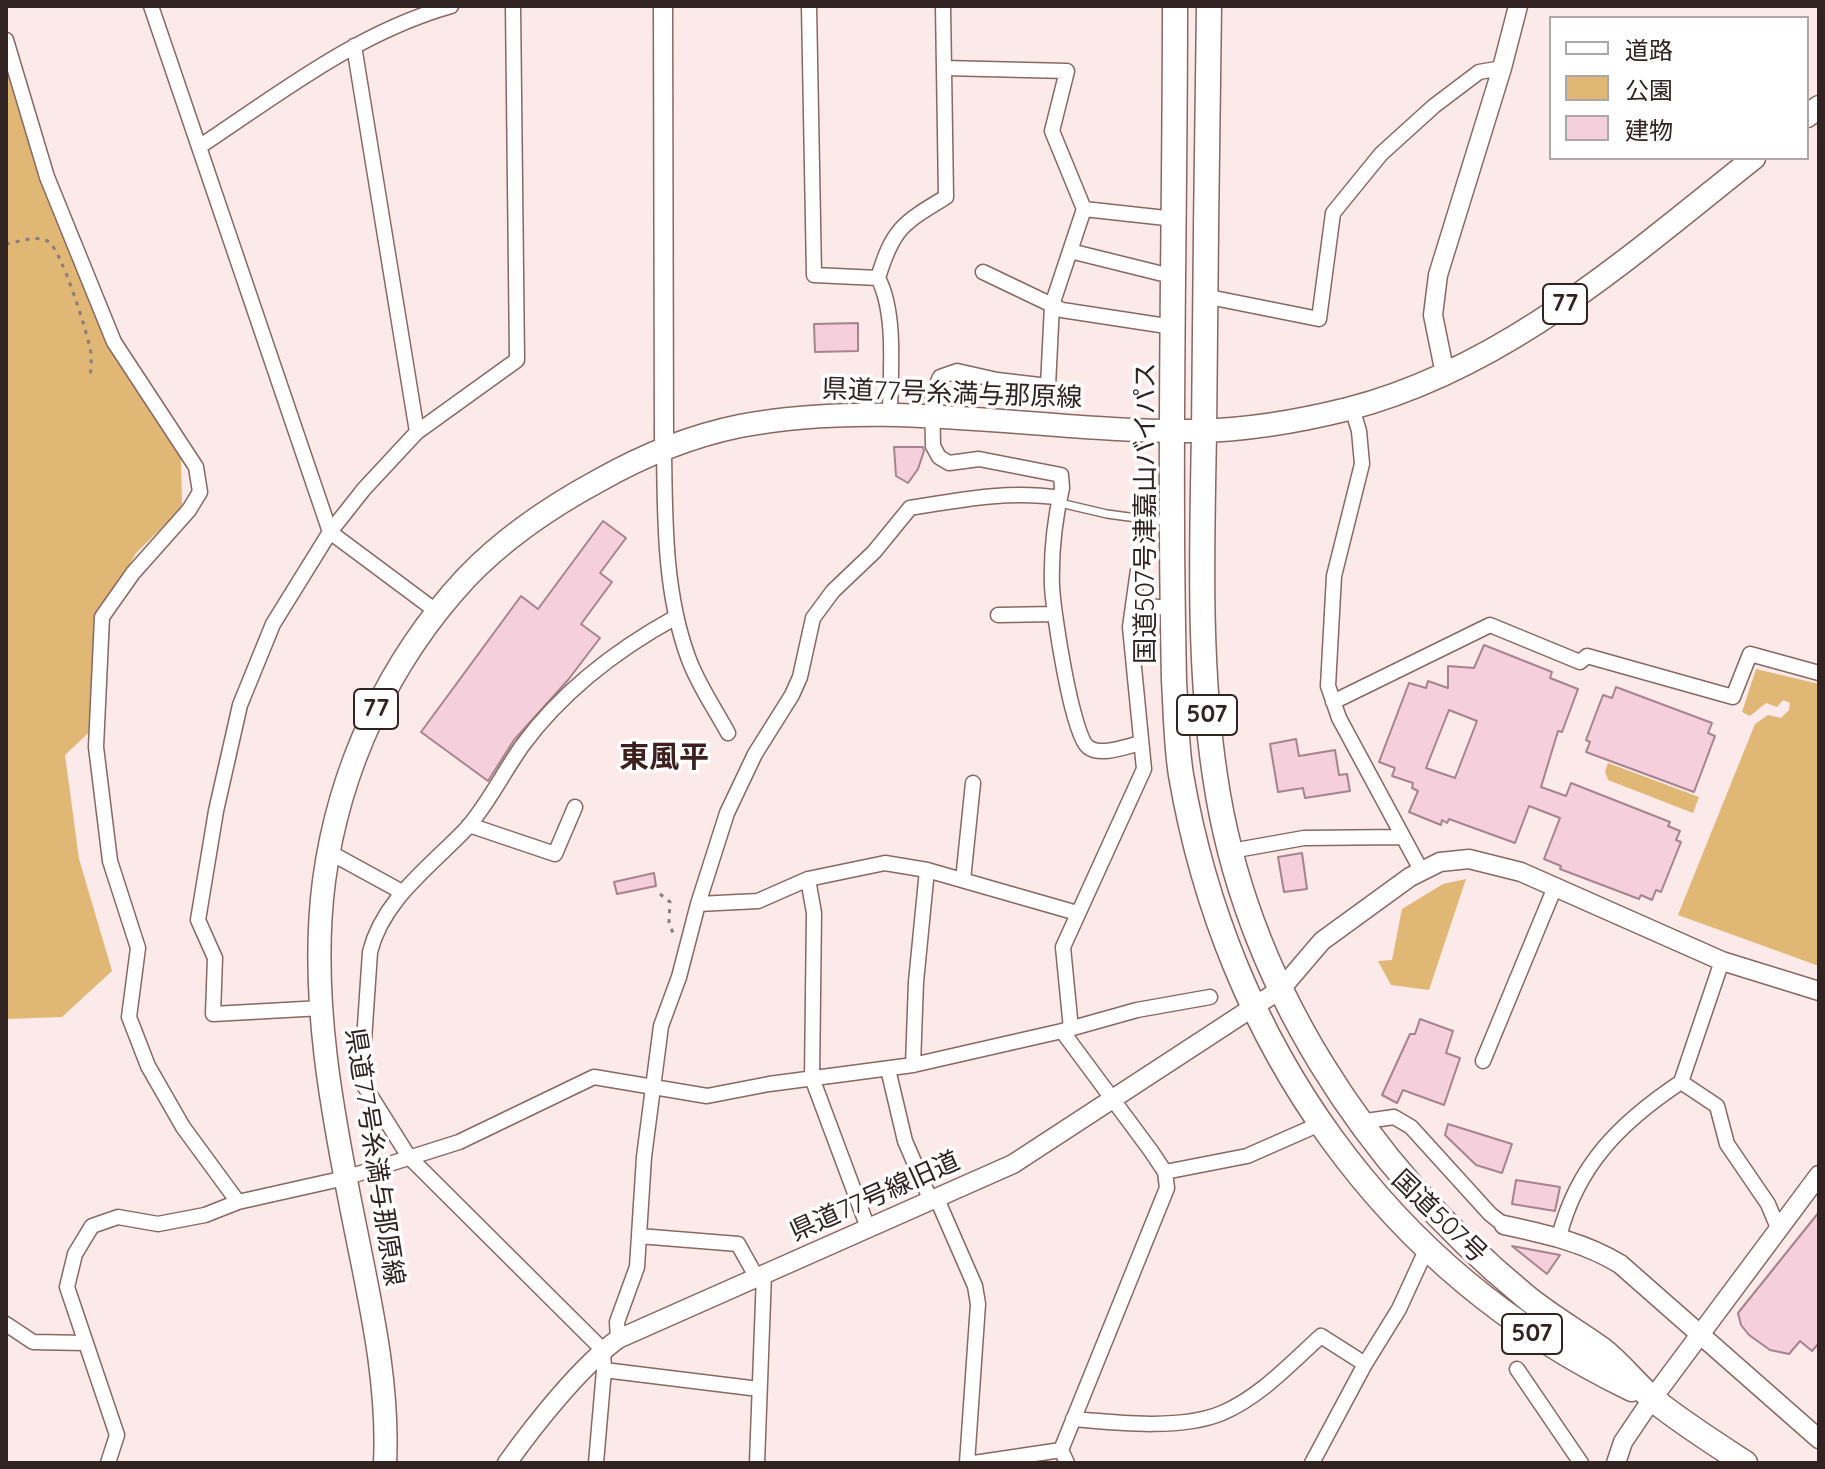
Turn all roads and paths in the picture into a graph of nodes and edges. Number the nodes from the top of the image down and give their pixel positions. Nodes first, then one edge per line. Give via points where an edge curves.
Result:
1 (151, 6) edge
2 (451, 6) edge
3 (513, 6) edge
4 (663, 6) edge
5 (809, 6) edge
6 (943, 6) edge
7 (1175, 6) edge
8 (1209, 6) edge
9 (1518, 6) edge
10 (6, 40) edge
11 (354, 46) junction
12 (944, 68) junction
13 (1502, 68) junction
14 (199, 147) junction
15 (1751, 160) edge
16 (1084, 209) junction
17 (1175, 219) junction
18 (6, 244) edge
19 (1070, 251) junction
20 (983, 272) dead end
21 (1175, 277) junction
22 (878, 278) junction
23 (1204, 296) junction
24 (1052, 305) junction
25 (1173, 327) junction
26 (1445, 374) junction
27 (90, 379) dead end
28 (1352, 408) junction
29 (890, 416) junction
30 (932, 417) junction
31 (1172, 430) junction
32 (1204, 431) junction
33 (417, 432) junction
34 (664, 449) junction
35 (1060, 500) junction
36 (1172, 523) junction
37 (330, 532) junction
38 (1138, 570) dead end
39 (1133, 605) junction
40 (1171, 608) junction
41 (436, 611) junction
42 (1055, 614) junction
43 (998, 615) dead end
44 (676, 617) junction
45 (1819, 673) edge
46 (1333, 702) junction
47 (728, 733) dead end
48 (1141, 743) junction
49 (973, 783) dead end
50 (575, 807) dead end
51 (469, 825) junction
52 (1402, 837) junction
53 (1231, 851) junction
54 (329, 852) junction
55 (927, 870) junction
56 (1421, 870) junction
57 (808, 879) junction
58 (963, 880) junction
59 (1555, 887) junction
60 (402, 892) junction
61 (660, 894) dead end
62 (698, 904) junction
63 (1077, 913) junction
64 (1722, 961) junction
65 (682, 962) junction
66 (1281, 989) junction
67 (1819, 991) edge
68 (1210, 997) dead end
69 (322, 1008) junction
70 (1252, 1008) junction
71 (1066, 1030) junction
72 (1483, 1061) dead end
73 (913, 1065) junction
74 (888, 1069) junction
75 (812, 1078) junction
76 (1681, 1082) junction
77 (655, 1086) junction
78 (1112, 1098) junction
79 (1359, 1122) junction
80 (1322, 1123) junction
81 (409, 1157) junction
82 (1165, 1172) junction
83 (1819, 1175) edge
84 (345, 1178) junction
85 (934, 1200) junction
86 (238, 1202) junction
87 (1504, 1225) joint
88 (868, 1228) junction
89 (1778, 1228) junction
90 (639, 1236) junction
91 (1559, 1237) junction
92 (1427, 1248) junction
93 (760, 1276) junction
94 (6, 1324) edge
95 (1700, 1333) junction
96 (85, 1343) junction
97 (611, 1345) junction
98 (1365, 1364) junction
99 (1517, 1369) dead end
100 (604, 1370) junction
101 (759, 1389) junction
102 (1652, 1399) junction
103 (1073, 1419) junction
104 (1819, 1439) edge
105 (1064, 1456) edge
106 (1020, 1459) edge
107 (108, 1463) edge
108 (385, 1463) edge
109 (507, 1463) edge
110 (596, 1463) edge
111 (757, 1463) edge
112 (967, 1463) edge
113 (974, 1463) edge
114 (1312, 1463) edge
115 (1581, 1463) edge
116 (1616, 1463) edge
117 (1745, 1463) edge

1 - 14 street
2 - 11 street
3 - 33 street via 517,360
4 - 34 street
5 - 22 street via 814,275
6 - 12 street
7 - 17 highway, 国道507号津嘉山バイパス / 507
8 - 23 highway, 507
9 - 13 street
10 - 86 street via 47,177 114,342 196,467 200,492 102,617 96,747 110,861 138,948 129,1017 148,1066 183,1127
11 - 14 street
11 - 33 street
12 - 16 street via 1067,71 1052,131
12 - 22 street via 946,197 895,233
13 - 23 street via 1479,72 1434,106 1381,154 1333,213 1319,319
13 - 26 street via 1438,275 1433,315
14 - 37 street
15 - 26 main road, 県道77号糸満与那原線 / 77 via 1572,299
16 - 17 street
16 - 19 street
17 - 21 highway, 国道507号津嘉山バイパス / 507
18 - 27 path via 35,238 48,240 58,252 86,331
19 - 21 street
19 - 24 street
20 - 24 street
21 - 25 highway, 国道507号津嘉山バイパス / 507
22 - 29 street via 888,320
23 - 32 highway, 507
24 - 25 street
24 - 30 street via 1048,386 948,372 932,396
25 - 31 highway, 国道507号津嘉山バイパス / 507
26 - 28 main road, 県道77号糸満与那原線 / 77
28 - 32 main road, 県道77号糸満与那原線 / 77
28 - 46 street via 1362,464 1334,576 1328,686
29 - 30 main road, 県道77号糸満与那原線 / 77
29 - 34 main road, 県道77号糸満与那原線 / 77 via 739,426
30 - 31 main road, 県道77号糸満与那原線 / 77
30 - 35 street via 933,446 939,457 949,463 979,459 1061,475
31 - 32 main road, 県道77号糸満与那原線 / 77
31 - 36 highway, 国道507号津嘉山バイパス / 507
32 - 53 highway, 507 via 1207,720
33 - 37 street
34 - 41 main road, 県道77号糸満与那原線 / 77 via 568,497 519,530
34 - 44 street via 668,565
35 - 36 lane via 1107,514
35 - 42 street via 1052,584
35 - 62 street via 994,495 910,508 833,591 813,618 792,695 727,813
36 - 40 highway, 国道507号津嘉山バイパス / 507
37 - 41 street
37 - 69 street via 273,624 240,705 198,920 215,958 213,1014
38 - 39 street
39 - 40 street
39 - 48 street via 1130,627
40 - 70 highway, 国道507号津嘉山バイパス / 507 via 1180,772 1199,862
41 - 54 main road, 県道77号糸満与那原線 / 77 via 366,729
42 - 43 street
42 - 48 street via 1083,742 1102,751
44 - 47 street via 689,659
44 - 51 street via 633,641 563,696
45 - 46 street via 1750,654 1733,697 1587,656 1580,662 1490,625
46 - 52 street
48 - 63 street via 1144,769
49 - 58 street
50 - 51 street via 555,854
51 - 60 street
52 - 53 street via 1304,838
52 - 56 street
53 - 66 highway, 507
54 - 60 street
54 - 69 main road, 県道77号糸満与那原線 / 77 via 321,913
55 - 57 street via 885,863
55 - 58 street
55 - 73 street
56 - 59 street via 1469,859
56 - 66 street, 県道77号線旧道 via 1322,941
57 - 62 street via 758,901
57 - 75 street via 814,913
58 - 63 street
59 - 64 street
59 - 72 street
60 - 81 street via 374,933 362,1070 365,1087
61 - 65 path via 670,902 669,922
62 - 65 street
63 - 71 street via 1063,947
64 - 67 street
64 - 76 street
65 - 77 street via 661,1026
66 - 70 street, 県道77号線旧道
66 - 79 highway, 国道507号 / 507
68 - 71 street
69 - 84 main road, 県道77号糸満与那原線 / 77
70 - 78 street, 県道77号線旧道
70 - 80 highway, 国道507号 / 507
71 - 73 street
71 - 78 street
73 - 74 street
74 - 75 street
74 - 85 street via 905,1141
75 - 77 street via 707,1096
75 - 88 street
76 - 89 street via 1717,1106 1727,1144
76 - 91 street via 1615,1133 1584,1173
77 - 81 street via 594,1077 459,1142
77 - 90 street
78 - 82 street
78 - 85 street, 県道77号線旧道 via 1013,1164
79 - 87 street via 1394,1117 1411,1127
79 - 102 highway, 国道507号 / 507 via 1479,1255 1526,1297 1603,1351
80 - 82 street via 1247,1156
80 - 92 highway, 国道507号 / 507 via 1366,1184
81 - 84 street
81 - 97 street
82 - 103 street via 1167,1188
83 - 89 street
84 - 86 street
84 - 108 main road, 県道77号糸満与那原線 / 77 via 383,1388
85 - 88 street, 県道77号線旧道
85 - 112 street via 975,1286 978,1304
86 - 96 street via 158,1224 118,1217 92,1226 75,1254 67,1287
87 - 91 street
88 - 93 street, 県道77号線旧道
89 - 95 street
90 - 93 street via 738,1244
90 - 97 street via 637,1267
91 - 95 street via 1620,1264
92 - 98 street via 1399,1309
92 - 102 highway, 国道507号 / 507 via 1540,1339
93 - 97 street, 県道77号線旧道
93 - 101 street
94 - 96 street via 33,1342
95 - 102 street
95 - 104 street
96 - 107 street via 117,1435
97 - 100 street
97 - 109 street, 県道77号線旧道
98 - 103 street via 1321,1336 1249,1398 1221,1414 1180,1422
98 - 114 street
99 - 115 street
100 - 101 street
100 - 110 street
101 - 111 street
102 - 116 street via 1623,1442
102 - 117 highway, 国道507号 / 507
103 - 105 street
105 - 106 street
106 - 113 street

